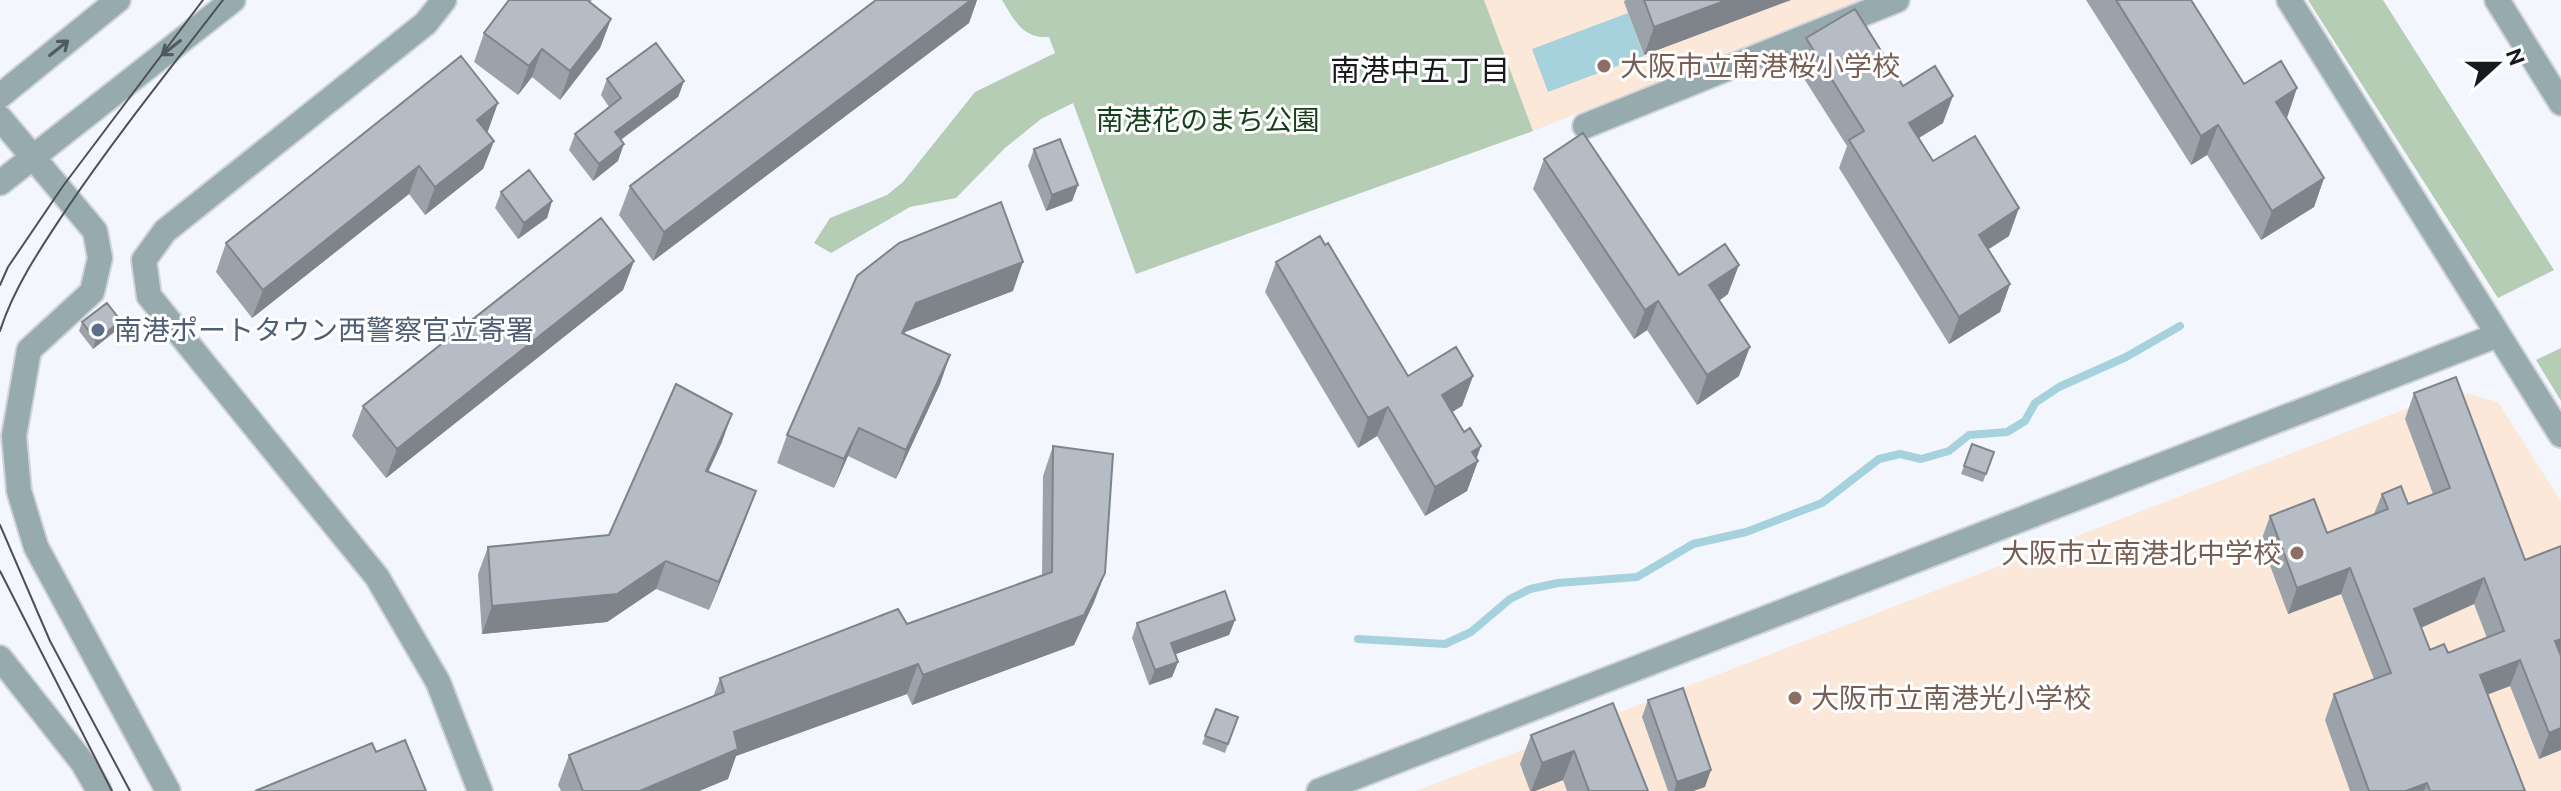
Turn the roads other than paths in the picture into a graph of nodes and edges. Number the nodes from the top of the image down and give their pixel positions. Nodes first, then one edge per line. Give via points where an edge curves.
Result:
1 (118, 0) edge
2 (233, 0) edge
3 (444, 0) edge
4 (1897, 0) edge
5 (2289, 0) edge
6 (2497, 0) edge
7 (0, 96) edge
8 (2561, 103) edge
9 (0, 118) edge
10 (1585, 126) dead end
11 (34, 156) junction
12 (0, 183) edge
13 (2498, 335) junction
14 (2561, 435) edge
15 (0, 658) edge
16 (1353, 785) edge
17 (99, 791) edge
18 (168, 791) edge
19 (480, 791) edge
20 (1319, 791) edge

7 -> 1 street
2 -> 11 street
3 - 19 street via 426,23 165,231 144,260 149,296 377,577 438,682
4 - 10 street
5 - 13 street
6 - 8 street
9 - 11 street
11 - 12 street
11 - 18 street via 95,231 100,258 92,292 29,350 14,436 19,491 36,547
13 - 14 street
13 - 16 street
15 - 17 street
16 - 20 street

